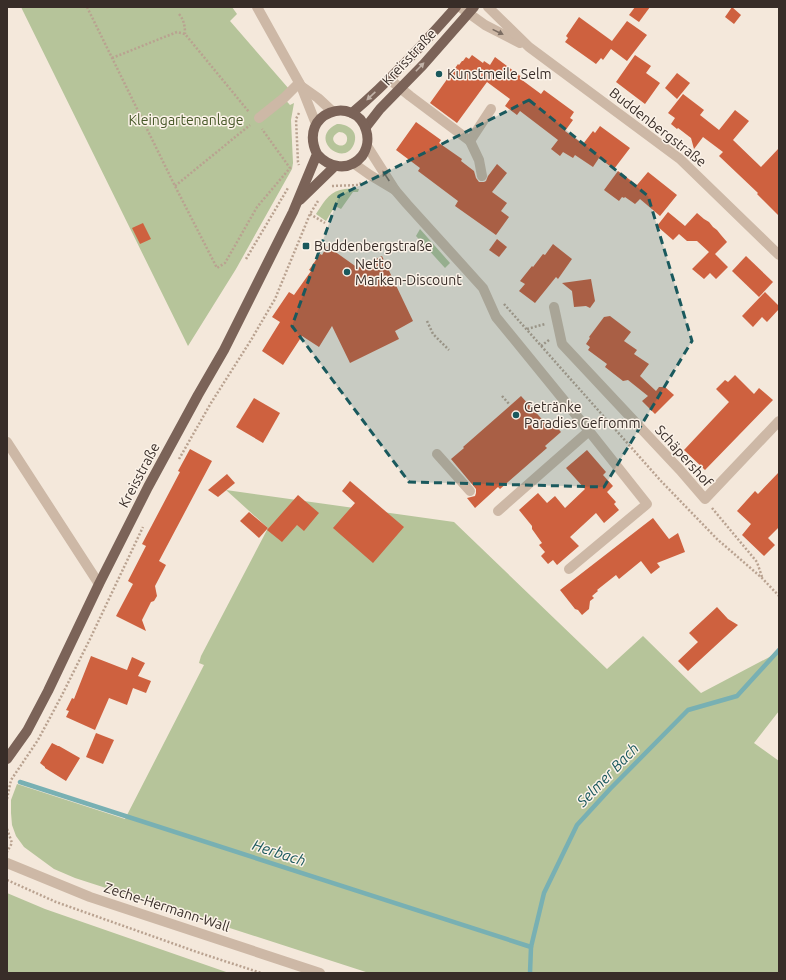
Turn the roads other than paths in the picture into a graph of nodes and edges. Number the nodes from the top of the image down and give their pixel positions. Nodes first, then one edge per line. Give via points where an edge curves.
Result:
1 (256, 7) edge
2 (456, 7) edge
3 (488, 7) edge
4 (468, 9) edge
5 (529, 47) junction
6 (389, 78) junction
7 (300, 85) junction
8 (400, 88) junction
9 (491, 110) dead end
10 (332, 111) junction
11 (352, 113) junction
12 (257, 119) road end
13 (316, 124) junction
14 (366, 127) junction
15 (470, 140) junction
16 (367, 146) junction
17 (317, 154) junction
18 (353, 163) junction
19 (334, 166) junction
20 (482, 176) dead end
21 (395, 190) junction
22 (298, 203) junction
23 (779, 255) edge
24 (554, 307) dead end
25 (779, 421) edge
26 (589, 431) junction
27 (7, 442) edge
28 (437, 454) dead end
29 (470, 491) dead end
30 (498, 511) dead end
31 (569, 569) dead end
32 (99, 584) junction
33 (7, 759) edge
34 (7, 863) edge
35 (320, 973) edge

1 - 7 street
2 - 6 main road, Kreisstraße
3 - 5 street, Buddenbergstraße
4 -> 5 street, Buddenbergstraße via 485,26
8 -> 4 main road, Kreisstraße
5 - 23 street, Buddenbergstraße via 680,159
6 - 8 street
6 -> 11 main road, Kreisstraße
7 - 10 street
7 - 12 street
7 - 13 street
8 - 14 main road, Kreisstraße
8 - 15 street
9 - 15 street
10 - 11 main road
10 - 13 main road
11 - 14 main road
13 - 17 main road via 312,139
14 - 16 main road
15 - 20 street via 480,160
16 - 18 main road via 364,153
21 -> 16 street
17 - 19 main road
17 - 22 main road, Kreisstraße
18 - 19 main road via 347,166
18 - 21 street
19 - 22 main road, Kreisstraße
21 - 26 street via 483,288 496,317
22 - 32 main road, Kreisstraße via 224,350 148,488
24 - 25 street, Schäpershof via 562,344 705,500
26 - 30 street
26 - 31 street via 647,504
27 - 32 street
28 - 29 street
32 - 33 main road, Kreisstraße via 27,731
34 - 35 street, Zeche-Hermann-Wall via 90,897

